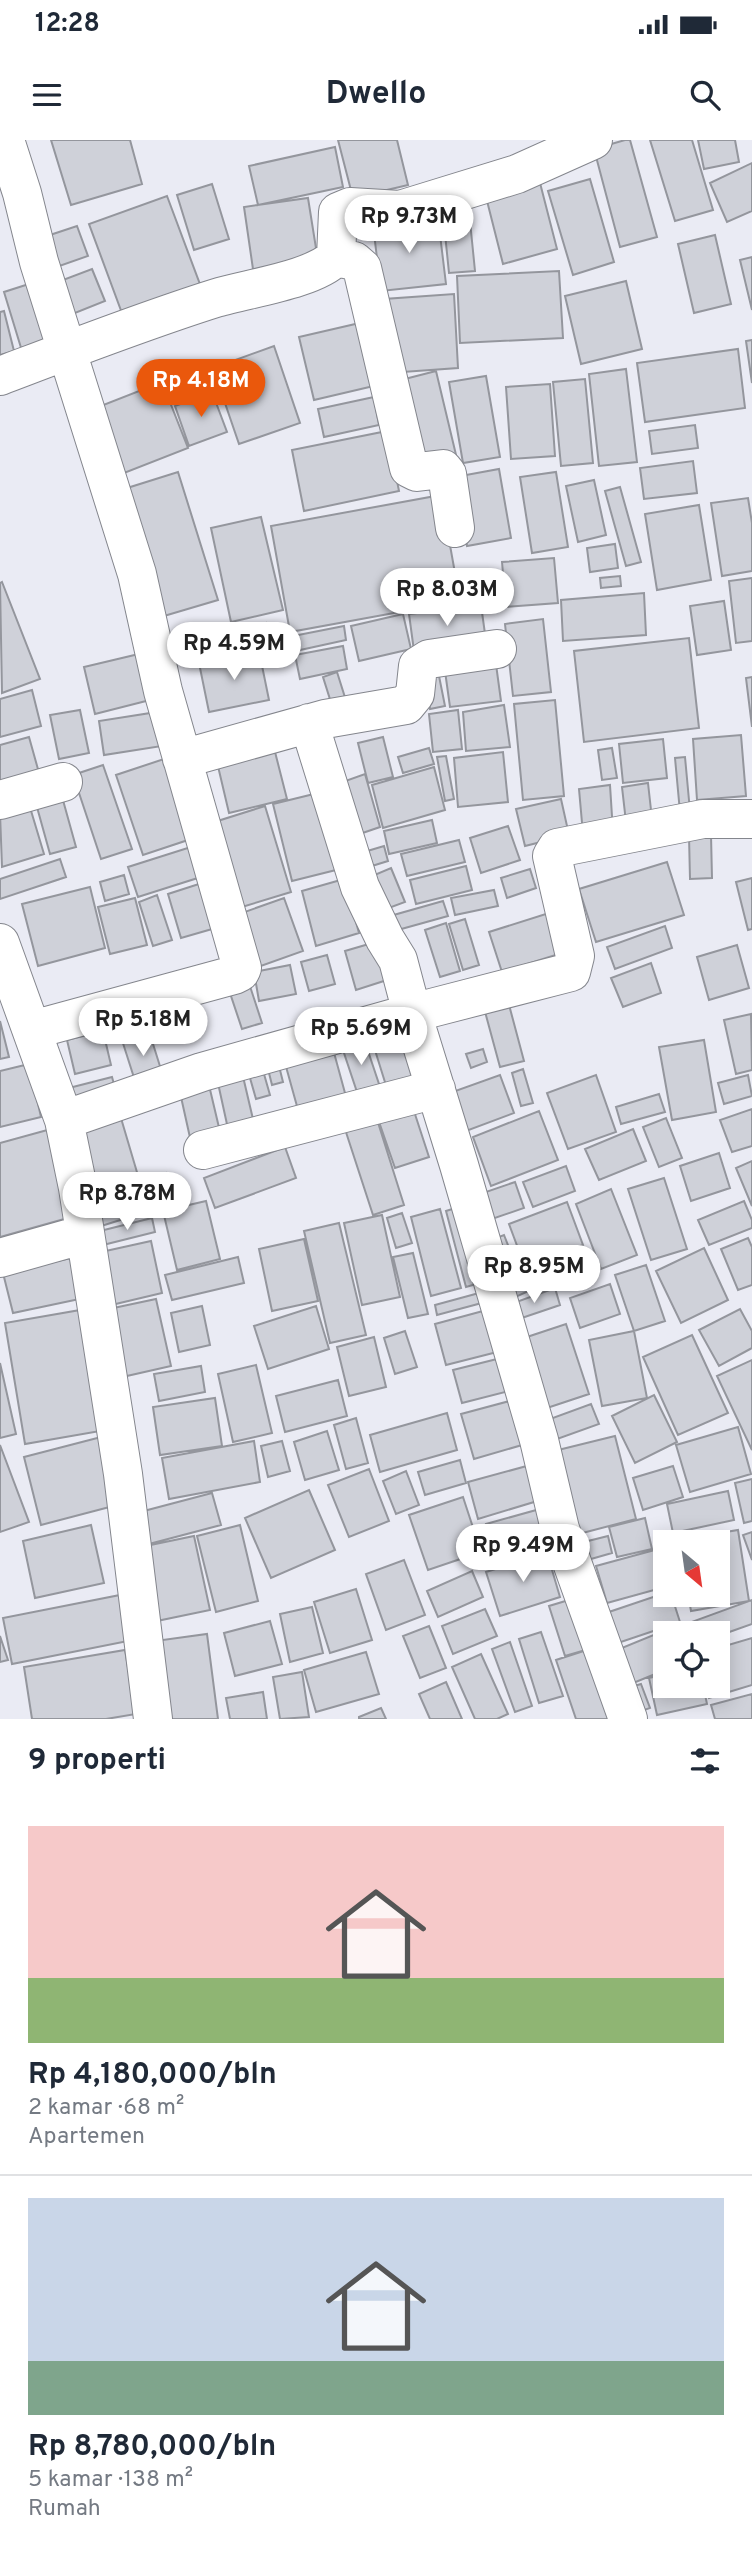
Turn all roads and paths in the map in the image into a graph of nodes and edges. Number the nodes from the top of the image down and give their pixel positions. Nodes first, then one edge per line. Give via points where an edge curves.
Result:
1 (5, 140) edge
2 (593, 140) edge
3 (11, 197) edge
4 (336, 257) junction
5 (66, 351) junction
6 (0, 376) edge
7 (455, 528) dead end
8 (496, 649) dead end
9 (309, 723) junction
10 (182, 759) junction
11 (63, 782) dead end
12 (0, 800) edge
13 (752, 820) edge
14 (0, 943) edge
15 (412, 1013) junction
16 (32, 1030) junction
17 (436, 1089) junction
18 (64, 1120) junction
19 (203, 1150) dead end
20 (85, 1234) junction
21 (0, 1258) edge
22 (153, 1719) edge
23 (628, 1719) edge

1 - 3 street
2 - 4 street via 517,174 400,210 350,207 338,212
3 - 5 street via 39,262
4 - 5 street via 305,274 215,299
4 - 7 street via 355,261 362,268 409,468 417,472 443,469 447,474
5 - 6 street
5 - 10 street via 137,575
8 - 9 street via 429,659 418,666 415,694 406,705
9 - 10 street
9 - 15 street via 360,887 398,960
10 - 16 street via 242,960 240,972
11 - 12 street
13 - 15 street via 703,819 558,848 552,856 575,956 571,972
14 - 16 street
15 - 17 street
15 - 18 street via 192,1075
16 - 18 street
17 - 19 street
17 - 23 street via 539,1440 560,1529
18 - 20 street
20 - 21 street
20 - 22 street via 123,1474

